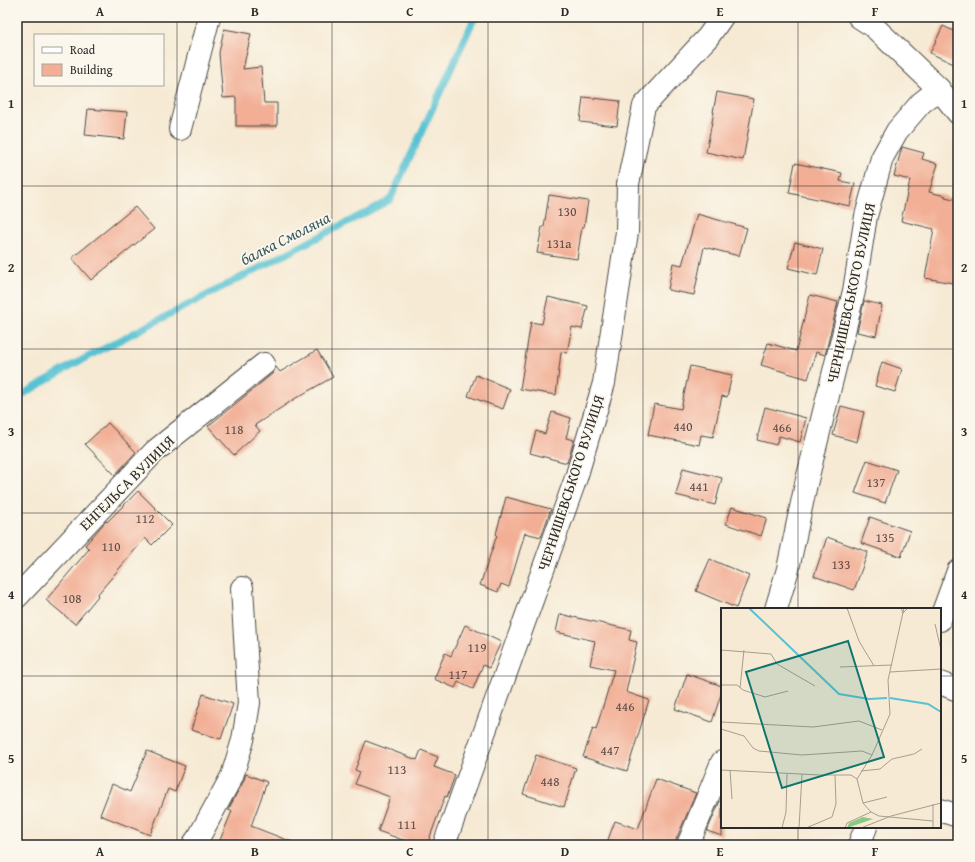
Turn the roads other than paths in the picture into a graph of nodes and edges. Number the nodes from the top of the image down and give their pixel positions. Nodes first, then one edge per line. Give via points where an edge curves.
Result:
1 (209, 17) edge
2 (722, 17) edge
3 (859, 17) edge
4 (939, 89) junction
5 (958, 113) edge
6 (180, 130) dead end
7 (264, 364) dead end
8 (958, 571) edge
9 (242, 588) dead end
10 (17, 597) edge
11 (776, 608) edge
12 (941, 617) edge
13 (941, 683) edge
14 (958, 690) edge
15 (721, 764) edge
16 (941, 810) edge
17 (958, 816) edge
18 (866, 828) edge
19 (193, 845) edge
20 (444, 845) edge
21 (688, 845) edge
22 (859, 845) edge

1 - 6 street
2 - 20 street, ЧЕРНИШЕВСЬКОГО ВУЛИЦЯ via 708,37 644,106 628,184 627,232 604,383 576,478
3 - 4 street via 873,26
4 - 5 street
4 - 11 street, ЧЕРНИШЕВСЬКОГО ВУЛИЦЯ via 921,103 897,131 882,158 866,216 854,291 788,569
7 - 10 street, ЕНГЕЛЬСА ВУЛИЦЯ via 155,451
8 - 12 street
9 - 19 street via 249,703 243,740 232,776
13 - 14 street
15 - 21 street
16 - 17 street
18 - 22 street

